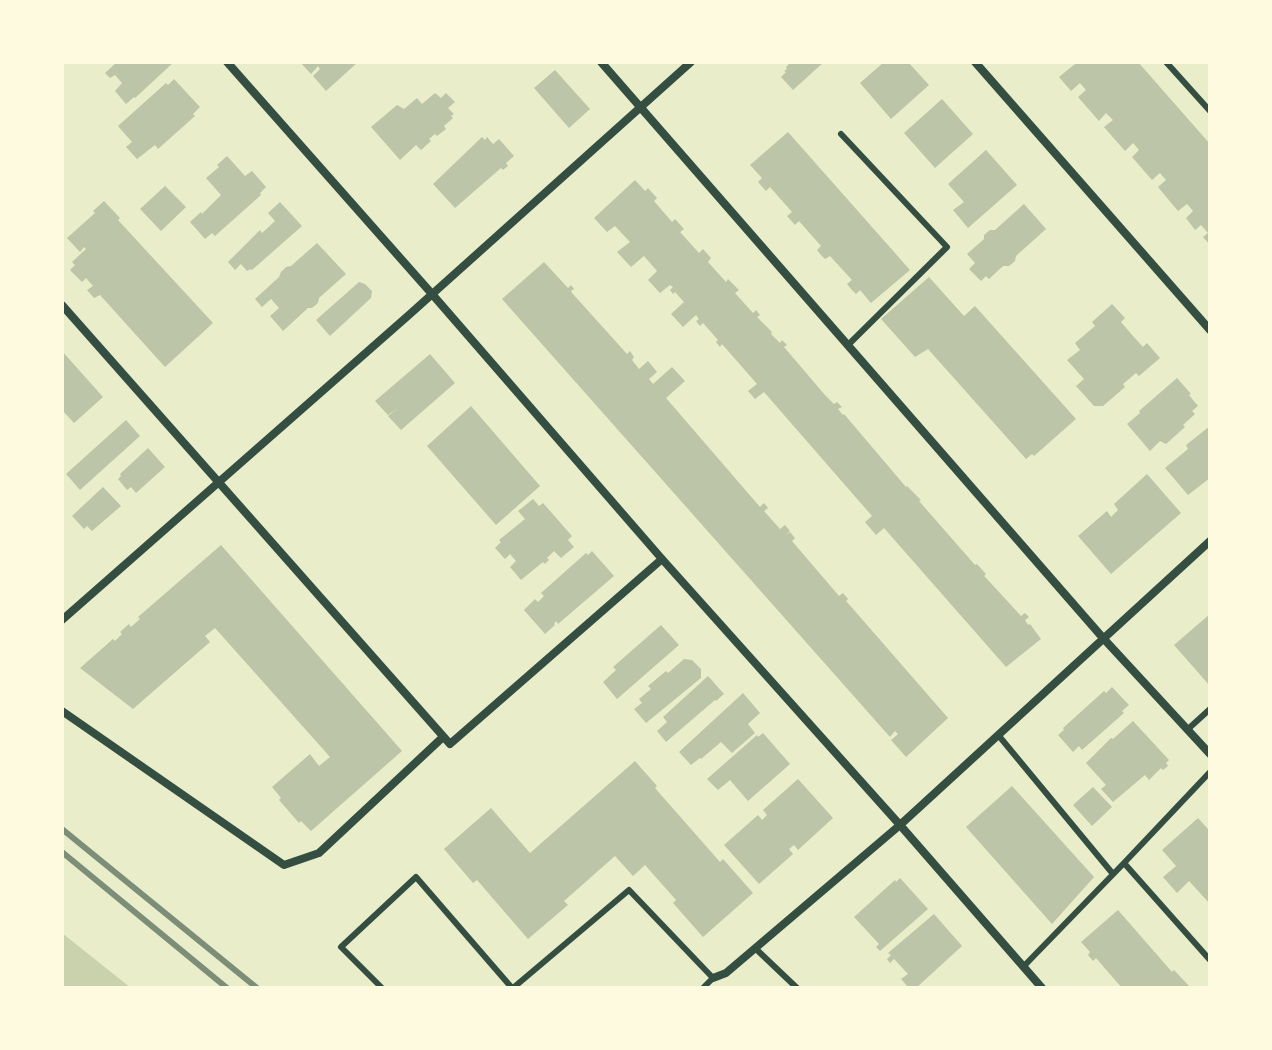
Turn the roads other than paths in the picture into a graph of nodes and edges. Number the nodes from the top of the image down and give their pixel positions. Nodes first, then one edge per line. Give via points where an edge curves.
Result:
1 (227, 62) edge
2 (601, 62) edge
3 (691, 62) edge
4 (975, 62) edge
5 (1166, 62) edge
6 (641, 107) junction
7 (1210, 111) edge
8 (841, 134) dead end
9 (432, 294) junction
10 (62, 305) edge
11 (1210, 330) edge
12 (848, 345) junction
13 (219, 483) junction
14 (1210, 541) edge
15 (662, 559) junction
16 (62, 620) edge
17 (1103, 638) junction
18 (1210, 709) edge
19 (62, 711) edge
20 (1187, 730) junction
21 (999, 736) junction
22 (443, 737) junction
23 (1210, 754) edge
24 (1210, 772) edge
25 (900, 825) junction
26 (1124, 863) junction
27 (1113, 874) junction
28 (756, 949) junction
29 (1210, 960) edge
30 (1024, 966) junction
31 (713, 978) junction
32 (382, 988) edge
33 (512, 988) edge
34 (703, 988) edge
35 (797, 988) edge
36 (1042, 988) edge

1 - 9 street
2 - 6 street
3 - 6 street
4 - 11 street
5 - 7 lane
6 - 9 street
6 - 12 street
8 - 12 lane via 947,247
9 - 13 street
9 - 15 street
10 - 13 street
12 - 17 street
13 - 16 street
13 - 22 street
14 - 17 street
15 - 22 street via 450,744
15 - 25 street
17 - 20 street
17 - 21 street
18 - 20 lane
19 - 22 street via 284,865 319,853
20 - 23 street
21 - 25 street
21 - 27 lane
24 - 26 lane
25 - 28 street
25 - 30 street
26 - 27 lane
26 - 29 lane
27 - 30 lane
28 - 31 street
28 - 35 lane
30 - 36 street
31 - 33 lane via 629,890
31 - 34 lane
32 - 33 lane via 341,947 416,877

